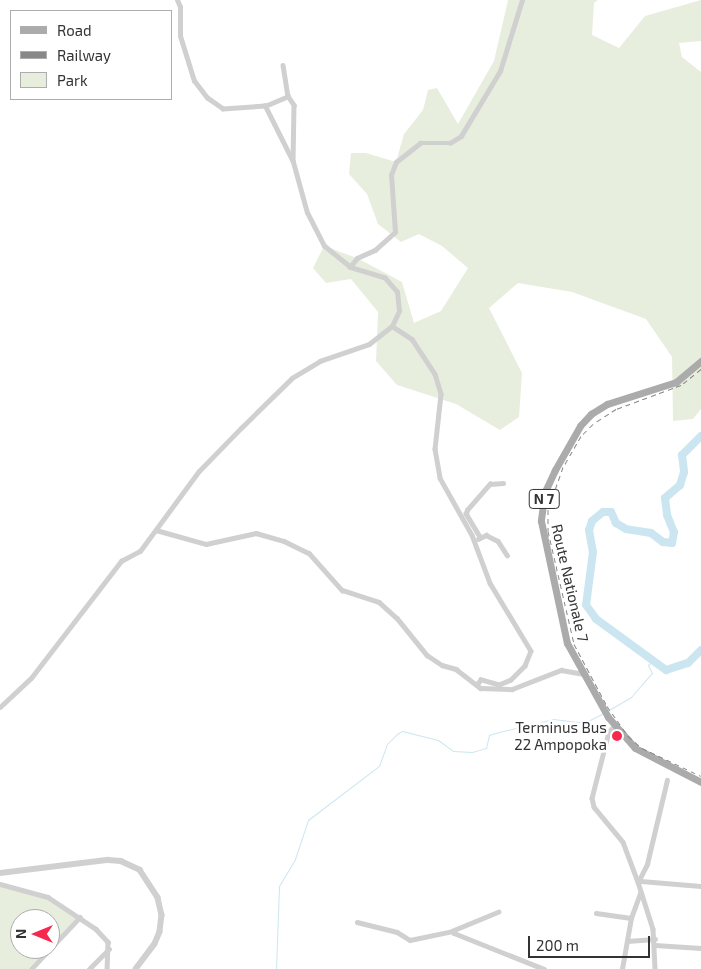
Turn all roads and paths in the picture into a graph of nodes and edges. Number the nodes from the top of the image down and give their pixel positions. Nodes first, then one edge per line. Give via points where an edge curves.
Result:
1 (176, 0) edge
2 (522, 0) edge
3 (283, 65) dead end
4 (288, 96) junction
5 (265, 106) junction
6 (293, 162) junction
7 (350, 268) junction
8 (392, 326) junction
9 (701, 361) edge
10 (503, 483) dead end
11 (156, 530) junction
12 (478, 536) junction
13 (477, 545) junction
14 (506, 555) dead end
15 (584, 674) junction
16 (477, 685) junction
17 (0, 707) edge
18 (614, 726) junction
19 (667, 780) dead end
20 (701, 782) edge
21 (0, 873) edge
22 (640, 881) junction
23 (0, 884) edge
24 (701, 886) edge
25 (640, 892) junction
26 (499, 912) dead end
27 (596, 913) dead end
28 (80, 917) junction
29 (631, 918) junction
30 (357, 922) dead end
31 (453, 931) junction
32 (654, 939) junction
33 (627, 941) junction
34 (655, 945) junction
35 (701, 948) edge
36 (109, 949) junction
37 (32, 969) edge
38 (89, 969) edge
39 (107, 969) edge
40 (136, 969) edge
41 (544, 969) edge
42 (622, 969) edge
43 (655, 969) edge

1 - 5 street via 180,7 180,36 194,81 207,98 223,109
2 - 7 street via 500,71 461,136 450,143 420,143 396,162 391,175 395,232 375,250 357,258
3 - 4 street
4 - 5 street
4 - 6 street via 294,105
5 - 6 street
6 - 7 street via 307,213 324,246
7 - 8 street via 386,278 397,292 398,310
8 - 11 street via 369,344 320,361 292,378 199,471
8 - 13 street via 412,339 440,386 435,449 440,478
9 - 15 main road, Route Nationale 7 / N 7 via 676,382 607,404 591,414 569,444 546,491 542,532 567,643
10 - 12 street via 490,484 467,510
11 - 16 street via 206,544 256,533 284,541 308,553 342,590 379,602 397,618 426,655 442,666 456,669
11 - 17 street via 140,551 121,561 31,678
12 - 13 street
12 - 14 street via 486,535 498,541
13 - 16 street via 490,583 531,651 525,666 511,680 499,685 481,680
15 - 16 street via 561,670 512,689 484,689
15 - 18 main road, Route Nationale 7 / N 7
18 - 20 main road, N 7 via 648,757
18 - 22 street via 609,732 592,798 594,807 623,842
19 - 22 street
21 - 40 street via 108,860 121,861 140,870 158,898 162,914 155,944
22 - 24 street
22 - 25 street
23 - 28 street via 48,897
25 - 29 street
25 - 32 street
26 - 31 street
27 - 29 street
28 - 36 street via 108,942
28 - 37 street
29 - 33 street
30 - 31 street via 397,932 410,940
31 - 41 street
32 - 33 street
32 - 34 street
33 - 42 street
34 - 35 street
34 - 43 street
36 - 38 street
36 - 39 street

